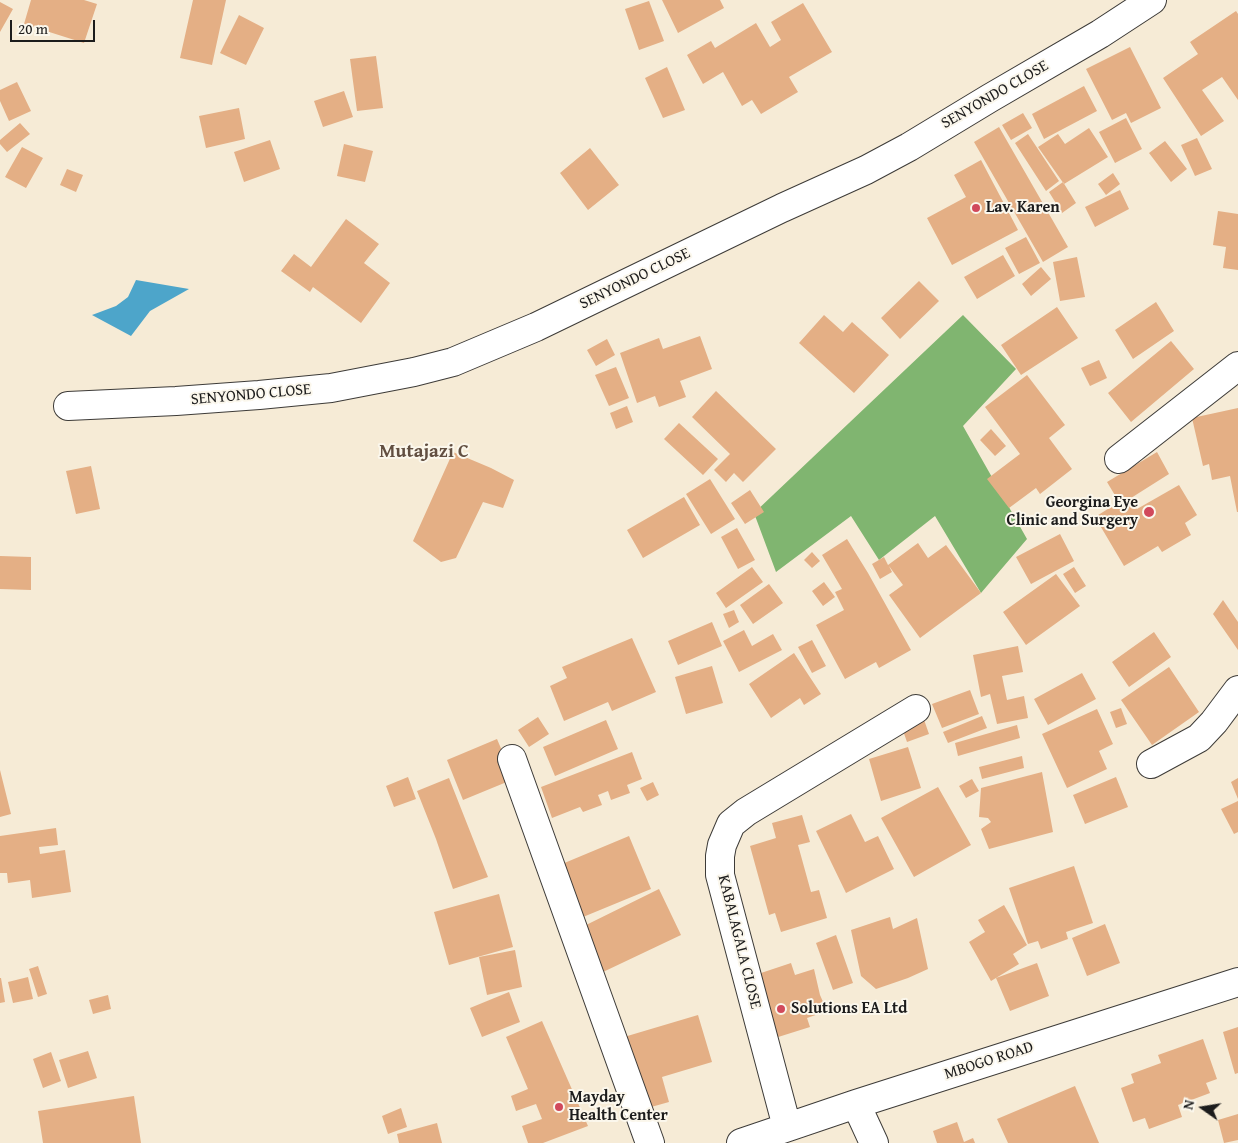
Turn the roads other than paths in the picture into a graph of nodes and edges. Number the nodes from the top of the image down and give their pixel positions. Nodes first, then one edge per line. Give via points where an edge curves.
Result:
1 (1152, 0) edge
2 (1238, 366) edge
3 (68, 406) dead end
4 (1119, 459) dead end
5 (1238, 690) edge
6 (916, 709) dead end
7 (512, 759) dead end
8 (1151, 764) dead end
9 (1238, 982) edge
10 (856, 1104) junction
11 (787, 1127) junction
12 (650, 1143) edge
13 (741, 1143) edge
14 (874, 1143) edge

1 - 3 street, SENYONDO CLOSE via 1100,34 866,170 536,327 453,362 332,388
2 - 4 street
5 - 8 street via 1199,738
6 - 11 street, KABALAGALA CLOSE via 746,812 731,824 722,845 720,875
7 - 12 street
9 - 10 street, MBOGO ROAD
10 - 11 street, MBOGO ROAD
10 - 14 street
11 - 13 street, MBOGO ROAD

